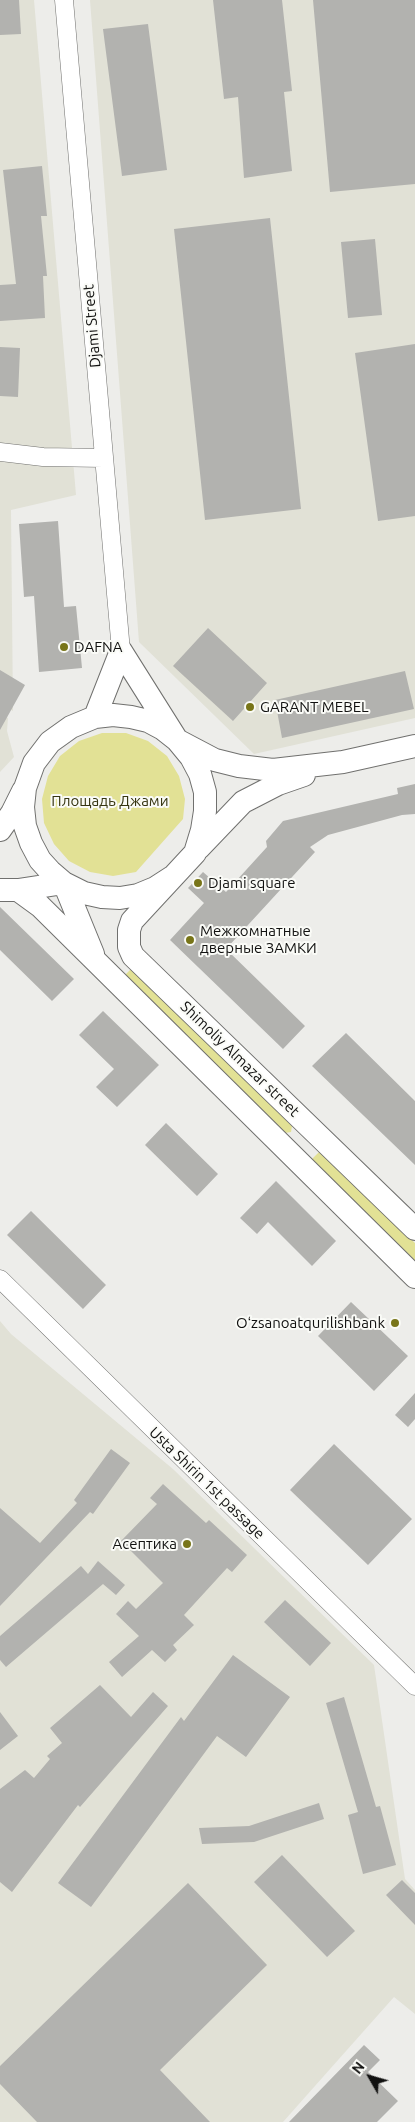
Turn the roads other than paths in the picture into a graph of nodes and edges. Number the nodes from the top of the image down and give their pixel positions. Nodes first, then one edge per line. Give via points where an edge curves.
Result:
1 (64, 0) edge
2 (0, 452) edge
3 (103, 458) junction
4 (121, 651) junction
5 (95, 718) junction
6 (177, 740) junction
7 (415, 746) edge
8 (343, 762) junction
9 (25, 788) junction
10 (0, 830) edge
11 (195, 852) junction
12 (172, 877) junction
13 (64, 883) junction
14 (9, 890) edge
15 (97, 963) junction
16 (313, 1130) junction
17 (290, 1154) junction
18 (415, 1229) edge
19 (415, 1277) edge
20 (0, 1279) edge
21 (415, 1686) edge

1 - 3 street, Djami Street
2 - 3 street
3 - 4 street, Djami Street
4 - 5 main road
4 - 6 main road
5 - 6 main road via 113,715 139,719
5 - 9 main road via 71,726 50,742 34,764
6 - 8 main road via 215,760 239,766 273,770
6 - 11 main road via 191,757 205,792 202,830
7 - 8 main road
8 - 11 main road, Shimoliy Almazar street via 256,794 233,811
9 - 10 main road
9 - 13 main road via 25,826 31,844 40,860
11 - 12 main road, Shimoliy Almazar street
12 - 13 main road via 156,888 120,898 84,893
12 - 16 main road, Shimoliy Almazar street via 132,921 128,930 129,947 134,956
13 - 14 main road
13 - 15 main road
14 - 15 main road via 40,906
15 - 17 main road
16 - 17 main road
16 - 18 main road, Shimoliy Almazar street
17 - 19 main road
20 - 21 street, Usta Shirin 1st passage

